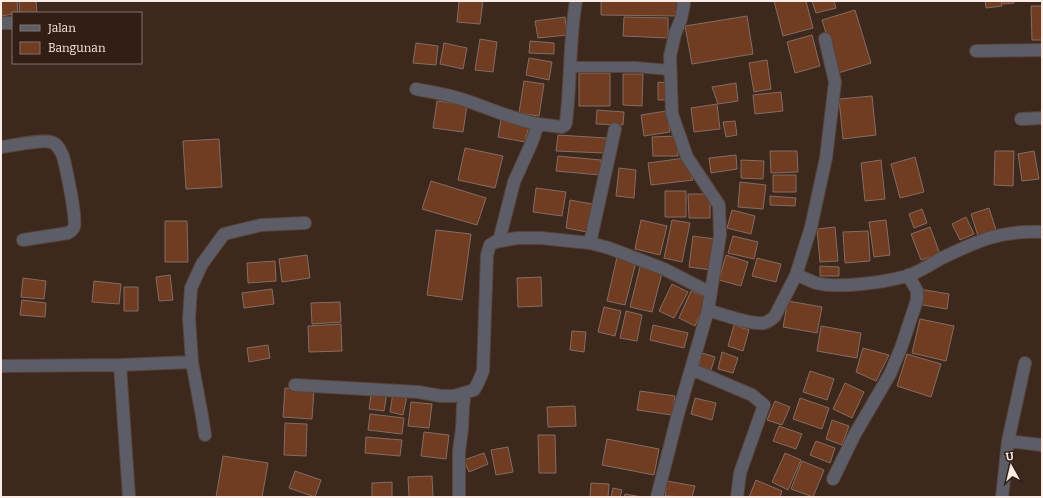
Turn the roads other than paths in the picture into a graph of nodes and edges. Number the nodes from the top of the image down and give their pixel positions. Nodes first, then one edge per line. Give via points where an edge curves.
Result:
1 (576, 1) edge
2 (683, 1) edge
3 (1, 23) edge
4 (12, 23) edge
5 (825, 39) dead end
6 (1042, 50) edge
7 (976, 51) dead end
8 (570, 67) junction
9 (670, 70) junction
10 (416, 89) dead end
11 (1042, 118) edge
12 (1020, 119) dead end
13 (538, 124) junction
14 (615, 129) dead end
15 (1, 148) edge
16 (305, 223) dead end
17 (1042, 232) edge
18 (23, 240) dead end
19 (499, 241) junction
20 (590, 243) junction
21 (796, 274) junction
22 (908, 275) junction
23 (711, 293) junction
24 (708, 310) junction
25 (192, 362) junction
26 (1025, 363) dead end
27 (120, 365) junction
28 (1, 366) edge
29 (691, 369) junction
30 (295, 385) dead end
31 (465, 393) junction
32 (205, 435) dead end
33 (1008, 441) junction
34 (1042, 445) edge
35 (833, 479) dead end
36 (129, 497) edge
37 (459, 497) edge
38 (657, 497) edge
39 (737, 497) edge
40 (1002, 497) edge

1 - 8 street
2 - 9 street via 681,19 670,56
3 - 4 street
5 - 21 street via 835,82 828,144 811,227
6 - 7 street
8 - 9 lane
8 - 13 street via 565,125 562,127
9 - 23 street via 672,114 687,157 719,205 720,235
10 - 13 street via 462,99 498,113
11 - 12 street
13 - 19 street via 514,182
14 - 20 street
15 - 18 street via 50,141 58,147 63,156 75,217 74,228 68,233
16 - 25 street via 261,225 224,234 202,264 191,288 189,318
17 - 22 street via 1014,232 976,242
19 - 20 street via 541,238
19 - 31 street via 490,245 487,255 483,371 474,390
20 - 23 street via 664,269
21 - 22 street via 817,283 853,285
21 - 24 street via 775,316 766,323
22 - 35 street via 917,290 917,300 901,348 890,374 855,434
23 - 24 street
24 - 29 street
25 - 27 street
25 - 32 street
26 - 33 street
27 - 28 street
27 - 36 street
29 - 38 street
29 - 39 street via 752,395 764,404 740,474
30 - 31 street via 418,392 441,396
31 - 37 street via 459,451
33 - 34 street
33 - 40 street

